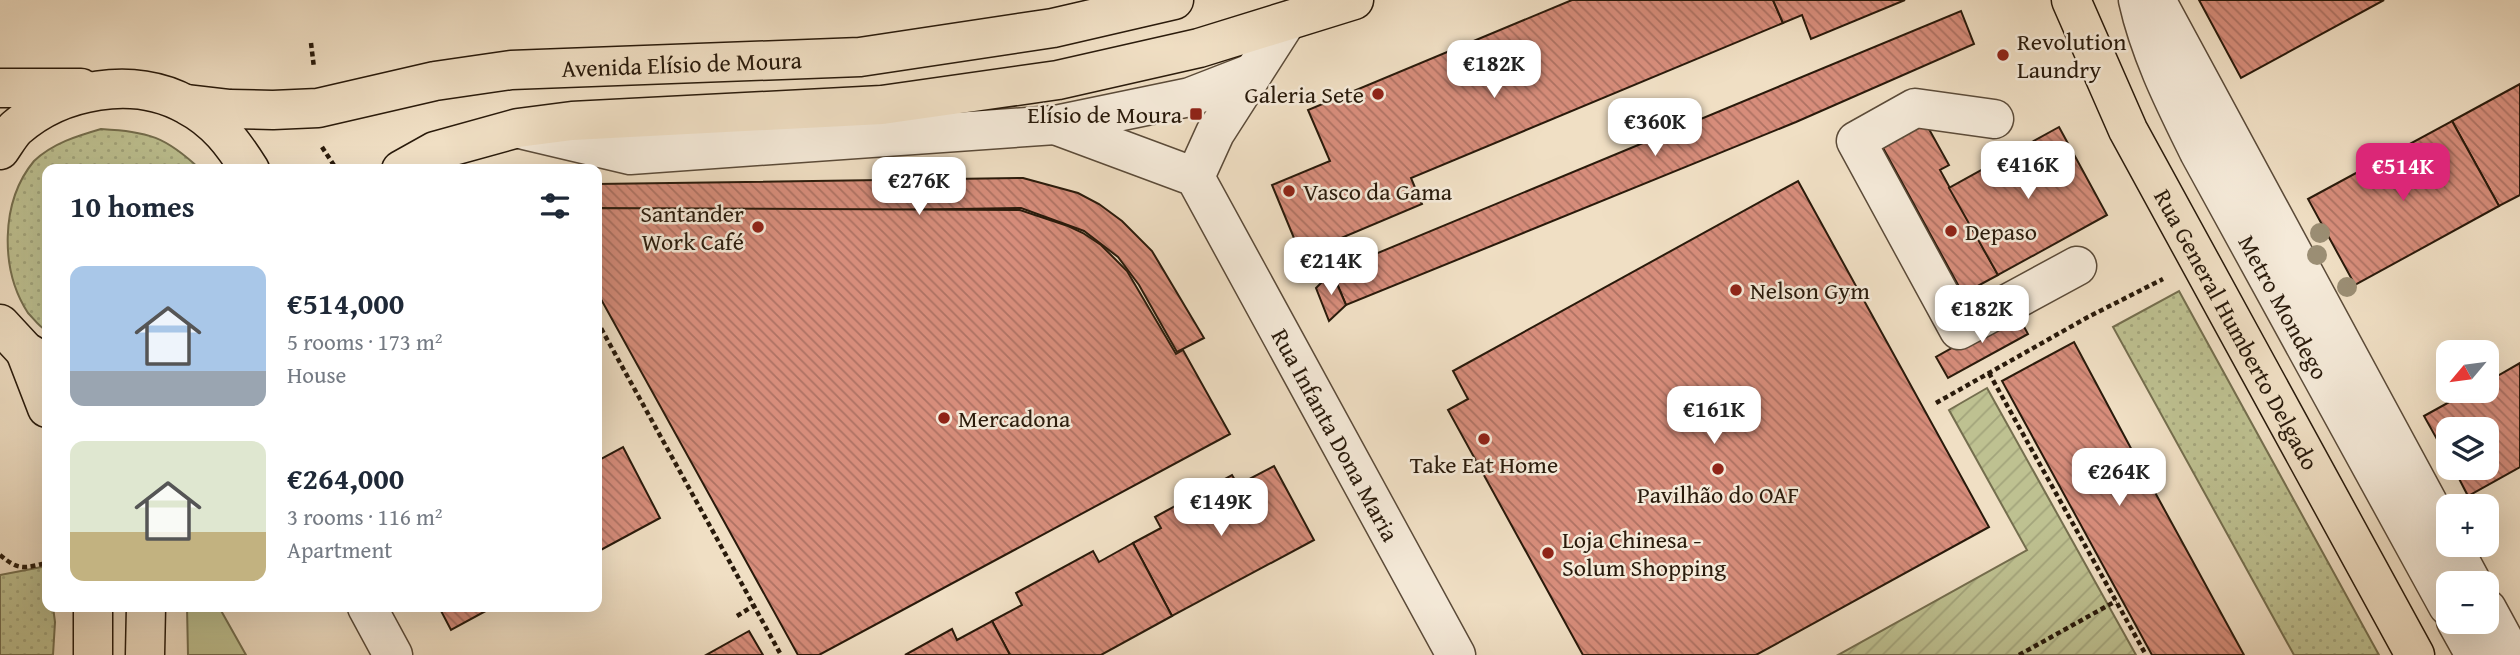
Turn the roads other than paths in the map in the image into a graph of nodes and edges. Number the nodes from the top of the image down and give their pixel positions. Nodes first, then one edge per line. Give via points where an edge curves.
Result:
1 (1174, 0) edge
2 (1354, 0) edge
3 (2071, 0) edge
4 (2138, 0) edge
5 (2156, 0) edge
6 (1286, 22) junction
7 (1252, 73) junction
8 (0, 88) edge
9 (101, 89) junction
10 (187, 104) junction
11 (1994, 119) dead end
12 (1055, 125) junction
13 (518, 128) junction
14 (0, 150) edge
15 (246, 164) edge
16 (412, 164) edge
17 (1195, 177) junction
18 (2077, 266) dead end
19 (24, 346) edge
20 (42, 395) edge
21 (2436, 518) edge
22 (2436, 585) edge
23 (93, 612) edge
24 (146, 612) edge
25 (370, 612) edge
26 (2499, 631) edge
27 (2463, 634) edge
28 (93, 655) edge
29 (145, 655) edge
30 (393, 655) edge
31 (1456, 655) edge
32 (2415, 655) edge
33 (2475, 655) edge
34 (2512, 655) edge

1 - 10 main road, Avenida Elísio de Moura via 1053,28 860,58 511,70 317,107 262,110
2 - 6 main road, Avenida Elísio de Moura
3 - 32 main road, Rua General Humberto Delgado via 2140,152
4 - 22 street, Metro Mondego via 2166,85 2199,152
5 - 21 street
6 - 7 street
6 - 13 main road, Avenida Elísio de Moura via 1132,64 962,95 882,105 572,121
7 - 12 street via 1190,97
7 - 17 street via 1215,133
8 - 9 main road
9 - 10 main road via 131,89
9 - 14 main road via 52,105 16,129
10 - 15 main road via 228,135
11 - 18 street via 1915,108 1856,141 1959,330
12 - 13 street via 630,155
12 - 17 street
13 - 16 main road, Avenida Elísio de Moura via 435,151
17 - 31 street, Rua Infanta Dona Maria
19 - 20 main road
23 - 28 main road
24 - 29 main road
25 - 30 street
26 - 34 street
27 - 33 street

